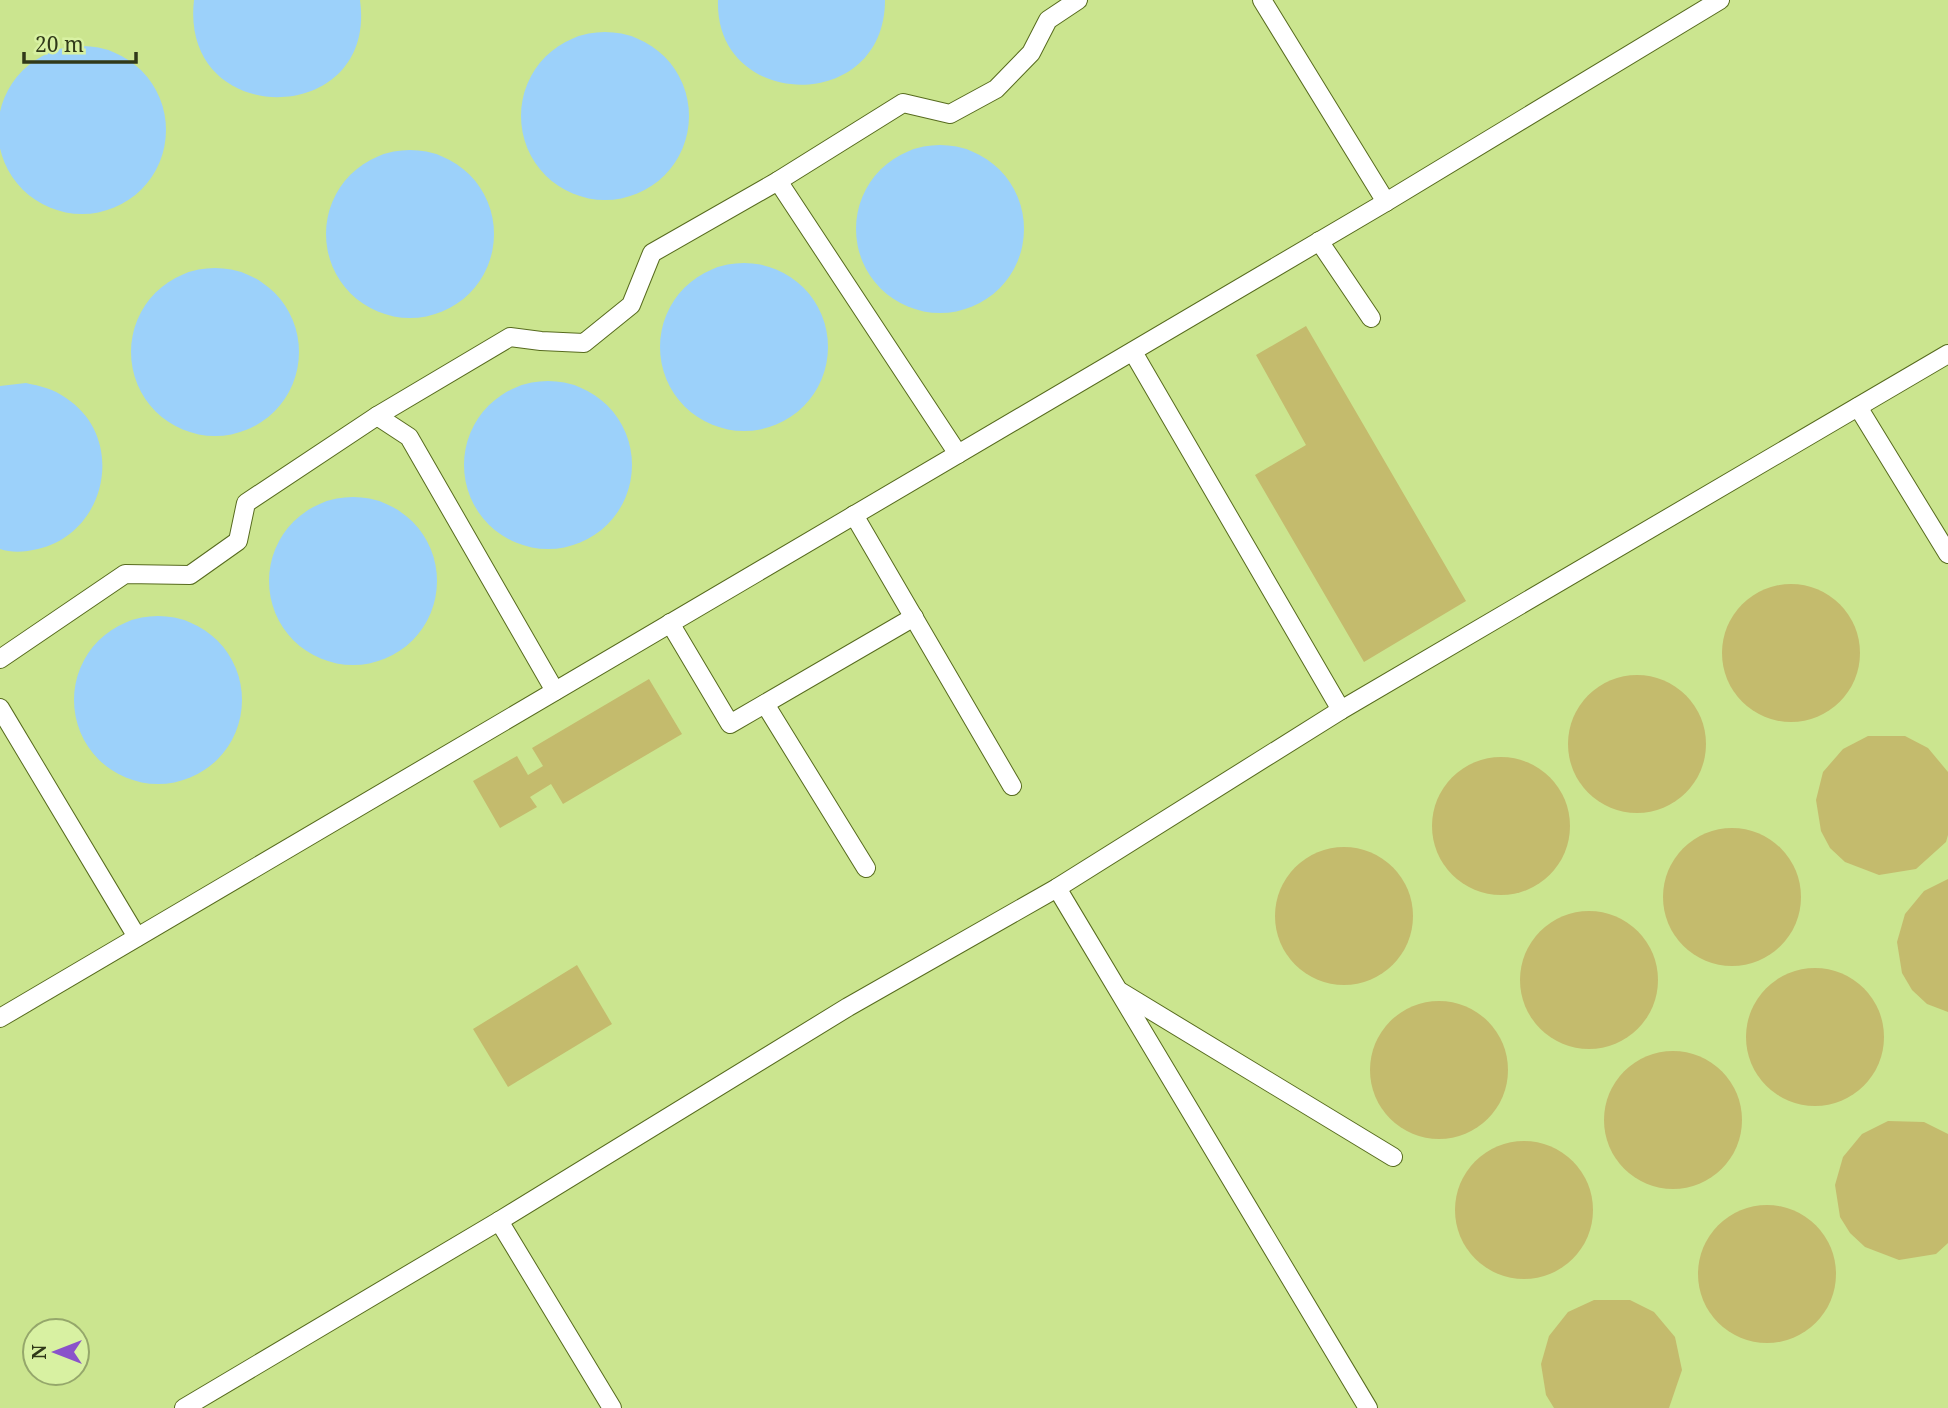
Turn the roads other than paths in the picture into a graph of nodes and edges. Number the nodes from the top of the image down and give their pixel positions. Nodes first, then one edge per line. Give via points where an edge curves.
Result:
1 (1078, 0) edge
2 (1262, 0) edge
3 (1720, 0) edge
4 (778, 181) junction
5 (1386, 202) junction
6 (1319, 241) junction
7 (1371, 318) dead end
8 (1133, 352) junction
9 (1948, 354) edge
10 (1858, 407) junction
11 (377, 415) junction
12 (958, 454) junction
13 (854, 515) junction
14 (1948, 554) edge
15 (914, 617) junction
16 (670, 623) junction
17 (0, 659) edge
18 (555, 691) junction
19 (765, 704) junction
20 (0, 708) edge
21 (1341, 710) junction
22 (1013, 786) dead end
23 (866, 868) dead end
24 (1057, 888) junction
25 (137, 937) junction
26 (1118, 990) junction
27 (0, 1018) edge
28 (1393, 1157) dead end
29 (499, 1221) junction
30 (184, 1408) edge
31 (612, 1408) edge
32 (1368, 1408) edge

1 - 4 lane via 1048,20 1031,53 996,89 950,114 903,103
2 - 5 lane
3 - 5 lane
4 - 11 lane via 652,253 631,305 584,343 510,337
4 - 12 lane
5 - 6 lane
6 - 7 lane
6 - 8 lane
8 - 12 lane
8 - 21 lane
9 - 10 lane
10 - 14 lane
10 - 21 lane
11 - 17 lane via 247,503 238,541 190,575 125,574
11 - 18 lane via 409,437
12 - 13 lane
13 - 15 lane
13 - 16 lane
15 - 19 lane
15 - 22 lane
16 - 18 lane
16 - 19 lane via 730,724
18 - 25 lane
19 - 23 lane
20 - 25 lane
21 - 24 lane
24 - 26 lane
24 - 29 lane via 848,1007
25 - 27 lane
26 - 28 lane
26 - 32 lane
29 - 30 lane
29 - 31 lane

